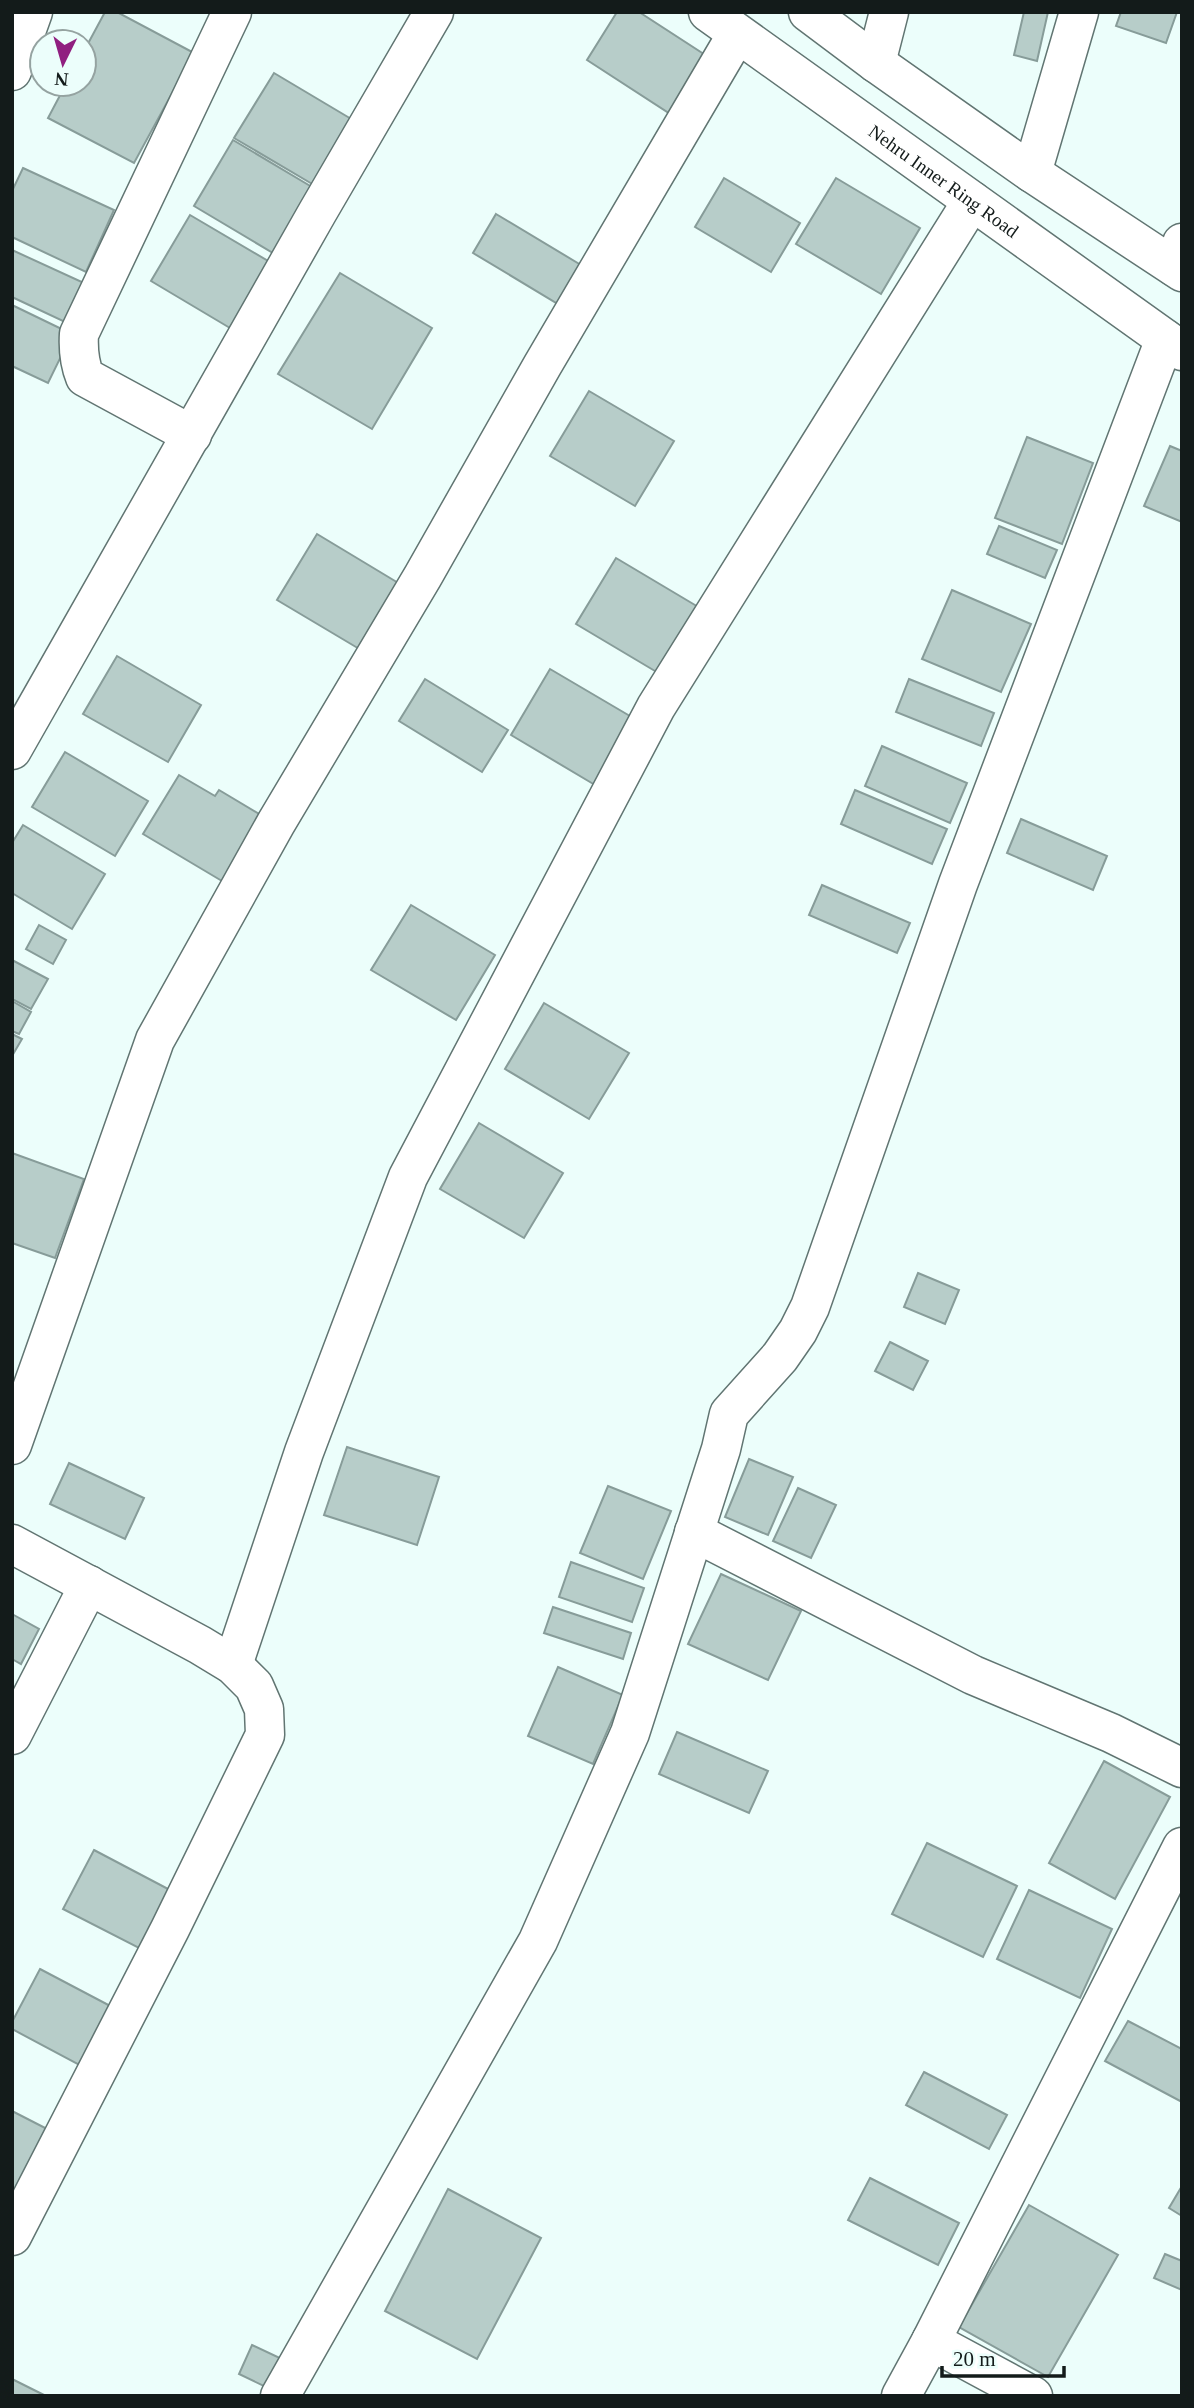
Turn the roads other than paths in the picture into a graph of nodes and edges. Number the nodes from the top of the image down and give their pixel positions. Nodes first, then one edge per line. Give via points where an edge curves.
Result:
1 (33, 12) edge
2 (232, 12) edge
3 (434, 12) edge
4 (808, 12) edge
5 (890, 12) edge
6 (1079, 12) edge
7 (722, 23) edge
8 (876, 63) junction
9 (12, 71) edge
10 (1032, 173) junction
11 (972, 201) junction
12 (1179, 260) edge
13 (1173, 345) edge
14 (192, 435) junction
15 (12, 750) edge
16 (12, 1445) edge
17 (694, 1532) junction
18 (12, 1544) edge
19 (89, 1585) junction
20 (233, 1665) junction
21 (12, 1735) edge
22 (1182, 1768) edge
23 (1182, 1847) edge
24 (12, 2235) edge
25 (931, 2341) junction
26 (280, 2396) edge
27 (901, 2396) edge
28 (1033, 2396) edge

1 - 9 street
2 - 14 street via 79,334 85,377
3 - 14 street
4 - 8 street
5 - 8 street
6 - 10 street
7 - 11 street, Nehru Inner Ring Road
7 - 16 street via 549,354 155,1040
8 - 10 street
10 - 12 street
11 - 13 street, Nehru Inner Ring Road
11 - 20 street via 656,708 408,1177 304,1452
13 - 17 street via 958,884 810,1307 780,1357 729,1414
14 - 15 street
17 - 22 street via 973,1675
17 - 26 street via 630,1733 538,1941
18 - 19 street
19 - 20 street
19 - 21 street
20 - 24 street via 254,1686 264,1709 265,1735
23 - 25 street
25 - 27 street
25 - 28 street

